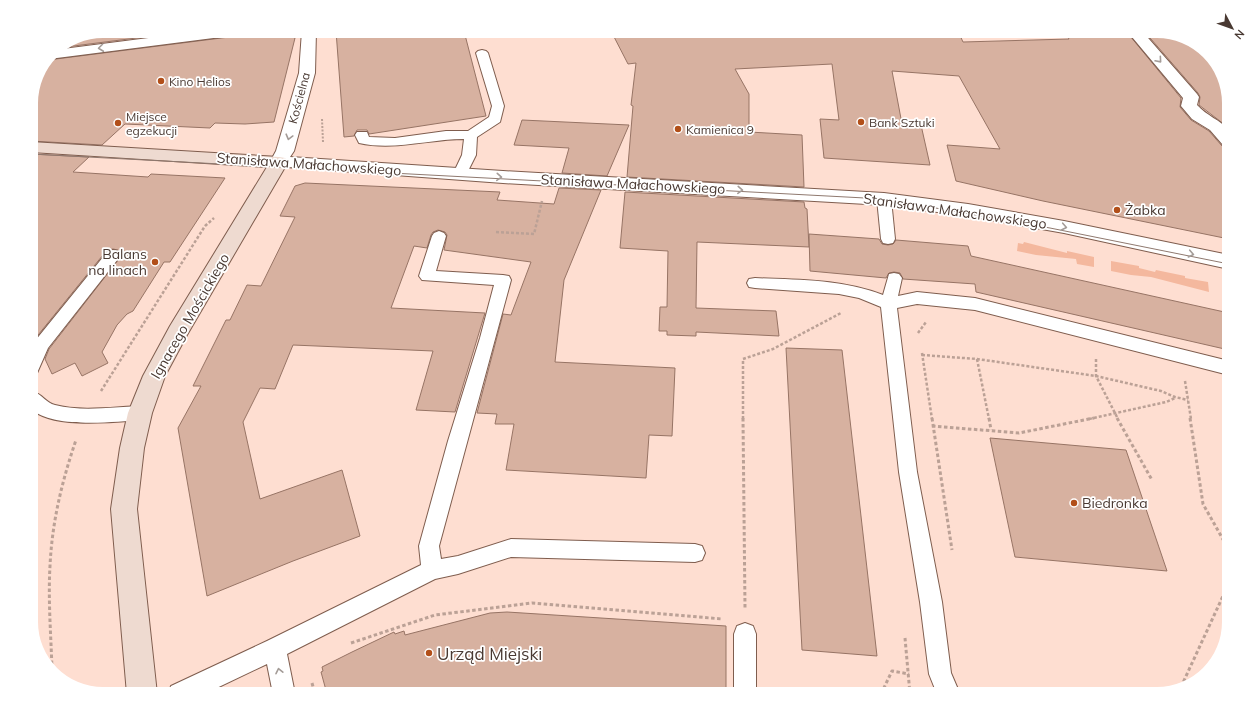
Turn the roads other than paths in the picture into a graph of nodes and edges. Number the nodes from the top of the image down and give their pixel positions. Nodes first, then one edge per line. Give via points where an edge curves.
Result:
1 (180, 38) edge
2 (309, 38) edge
3 (1140, 38) edge
4 (62, 53) edge
5 (482, 53) dead end
6 (1222, 133) edge
7 (362, 135) dead end
8 (471, 135) junction
9 (38, 147) edge
10 (279, 162) junction
11 (460, 174) junction
12 (884, 199) junction
13 (438, 236) dead end
14 (888, 239) dead end
15 (113, 256) dead end
16 (1222, 261) edge
17 (894, 278) dead end
18 (755, 283) dead end
19 (889, 304) junction
20 (38, 352) edge
21 (1222, 366) edge
22 (38, 403) edge
23 (140, 413) junction
24 (695, 553) dead end
25 (432, 570) junction
26 (745, 628) road end
27 (275, 649) junction
28 (141, 687) edge
29 (194, 687) edge
30 (283, 687) edge
31 (745, 687) edge
32 (946, 687) edge

1 -> 4 street
2 -> 10 street, Kościelna via 307,74 285,151
3 -> 6 street via 1191,97 1190,106 1194,112
5 - 8 lane via 498,106 495,119
7 - 8 lane via 364,140 377,143 405,142 446,135
8 - 11 lane via 469,155
9 - 10 street, Stanisława Małachowskiego
10 - 11 street, Stanisława Małachowskiego
10 - 23 street, Ignacego Mościckiego via 178,332 154,376
11 -> 12 street, Stanisława Małachowskiego
12 - 14 lane
12 -> 16 street, Stanisława Małachowskiego via 968,210 1064,227
13 - 25 lane via 427,276 503,280 429,546
15 - 20 lane
17 - 19 lane
18 - 19 lane via 839,288 862,293
19 - 21 lane via 917,298 975,304
19 - 32 lane via 908,472 931,602 940,674
22 - 23 lane via 42,408 58,413
23 - 28 street, Ignacego Mościckiego via 132,448 124,509
24 - 25 lane via 511,548 458,565
25 - 27 lane
26 - 31 lane
27 - 29 lane
30 -> 27 lane

